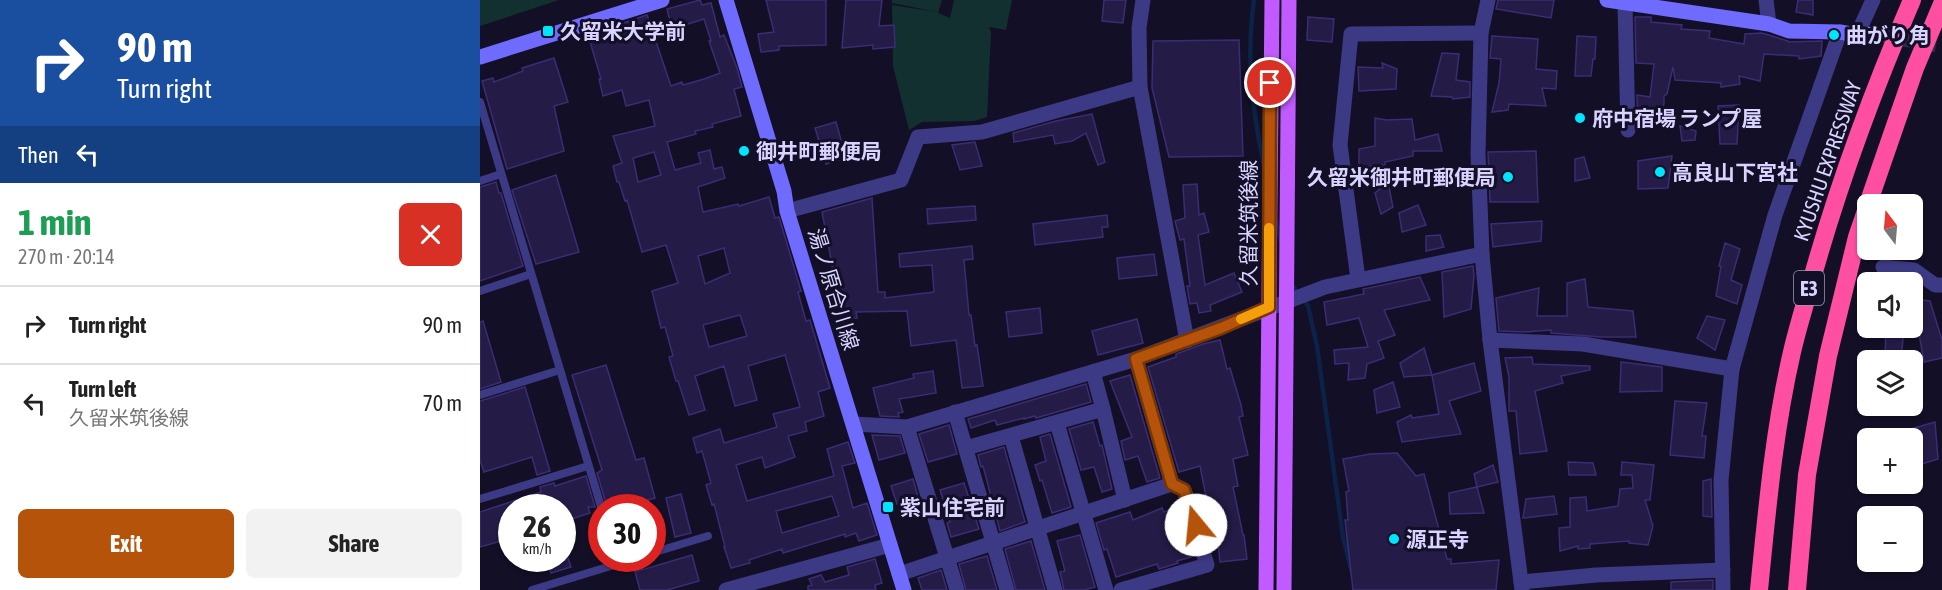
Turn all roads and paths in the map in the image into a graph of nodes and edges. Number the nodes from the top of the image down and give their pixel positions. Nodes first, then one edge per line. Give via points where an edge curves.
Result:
1 (662, 0) edge
2 (726, 0) edge
3 (1143, 0) edge
4 (1272, 0) edge
5 (1289, 0) edge
6 (1488, 0) edge
7 (1607, 0) edge
8 (1766, 0) edge
9 (1873, 0) edge
10 (1912, 0) edge
11 (1625, 4) junction
12 (1942, 4) edge
13 (1769, 24) junction
14 (1840, 32) junction
15 (1481, 33) junction
16 (1876, 34) tunnel mouth
17 (1857, 35) junction
18 (480, 57) edge
19 (1140, 87) junction
20 (480, 102) edge
21 (1628, 130) dead end
22 (501, 174) junction
23 (480, 181) edge
24 (1872, 194) edge
25 (788, 211) junction
26 (1857, 237) edge
27 (1482, 254) junction
28 (1884, 267) dead end
29 (531, 274) junction
30 (1358, 279) junction
31 (1942, 285) edge
32 (480, 291) edge
33 (1285, 301) junction
34 (1269, 307) junction
35 (1490, 340) junction
36 (1187, 341) junction
37 (1136, 359) junction
38 (1732, 369) junction
39 (560, 370) junction
40 (1093, 372) junction
41 (480, 395) edge
42 (1103, 408) junction
43 (955, 412) junction
44 (1057, 423) junction
45 (854, 424) junction
46 (908, 426) junction
47 (1011, 436) junction
48 (966, 448) junction
49 (588, 466) junction
50 (1172, 484) junction
51 (597, 494) edge
52 (480, 499) edge
53 (1125, 500) junction
54 (1083, 512) junction
55 (1037, 528) junction
56 (708, 536) dead end
57 (993, 542) junction
58 (890, 545) junction
59 (666, 549) edge
60 (947, 557) junction
61 (1723, 570) junction
62 (588, 571) edge
63 (899, 574) junction
64 (1521, 586) edge
65 (532, 590) edge
66 (726, 590) edge
67 (903, 590) edge
68 (957, 590) edge
69 (1007, 590) edge
70 (1055, 590) edge
71 (1106, 590) edge
72 (1121, 590) edge
73 (1266, 590) edge
74 (1284, 590) edge
75 (1723, 590) edge
76 (1759, 590) edge
77 (1797, 590) edge

1 - 18 main road
2 - 25 main road, 湯ノ原合川線
3 - 19 street via 1139,28
4 - 34 main road, 久留米筑後線
5 - 33 main road, 久留米筑後線
6 - 15 street
7 - 11 main road
8 - 13 street
9 - 17 street
10 - 76 highway, KYUSHU EXPRESSWAY / E3 via 1858,135 1826,229 1792,352 1771,474
11 - 13 main road
11 - 21 street
12 - 24 highway, E3 via 1915,68
13 - 14 main road via 1789,31
14 - 17 main road
14 - 38 street via 1775,215
15 - 27 street via 1478,153
15 - 30 street via 1351,34 1340,145
16 - 17 main road
19 - 25 street via 982,132 918,137 901,180
19 - 36 street
20 - 22 lane
22 - 23 lane
22 - 29 lane
25 - 45 main road, 湯ノ原合川線
26 - 77 highway, E3 via 1828,356 1807,475
27 - 30 street
27 - 35 street
28 - 31 street via 1914,270 1935,285
29 - 32 lane
29 - 39 lane
30 - 33 street
33 - 34 street
33 - 74 main road, 久留米筑後線
34 - 36 street
34 - 73 main road, 久留米筑後線
35 - 38 street via 1583,344
35 - 64 street
36 - 37 street
37 - 40 street
37 - 50 street
38 - 61 street via 1720,480
39 - 41 lane
39 - 49 lane
40 - 42 street
40 - 43 street
42 - 44 street
42 - 53 street
43 - 46 street
43 - 48 street
44 - 47 street
44 - 54 street
45 - 46 street
45 - 58 main road, 湯ノ原合川線
46 - 60 street
47 - 48 street
47 - 55 street
48 - 57 street
49 - 51 lane
49 - 52 lane
50 - 53 street
50 - 72 street via 1184,490 1207,565
53 - 54 street
54 - 55 street
54 - 71 street
55 - 57 street
55 - 70 street
56 - 59 lane
57 - 60 street
57 - 69 street
58 - 63 main road, 湯ノ原合川線
58 - 66 street
60 - 63 street
60 - 68 street
61 - 64 street via 1596,575
61 - 75 street
62 - 65 lane
63 - 67 main road, 湯ノ原合川線

